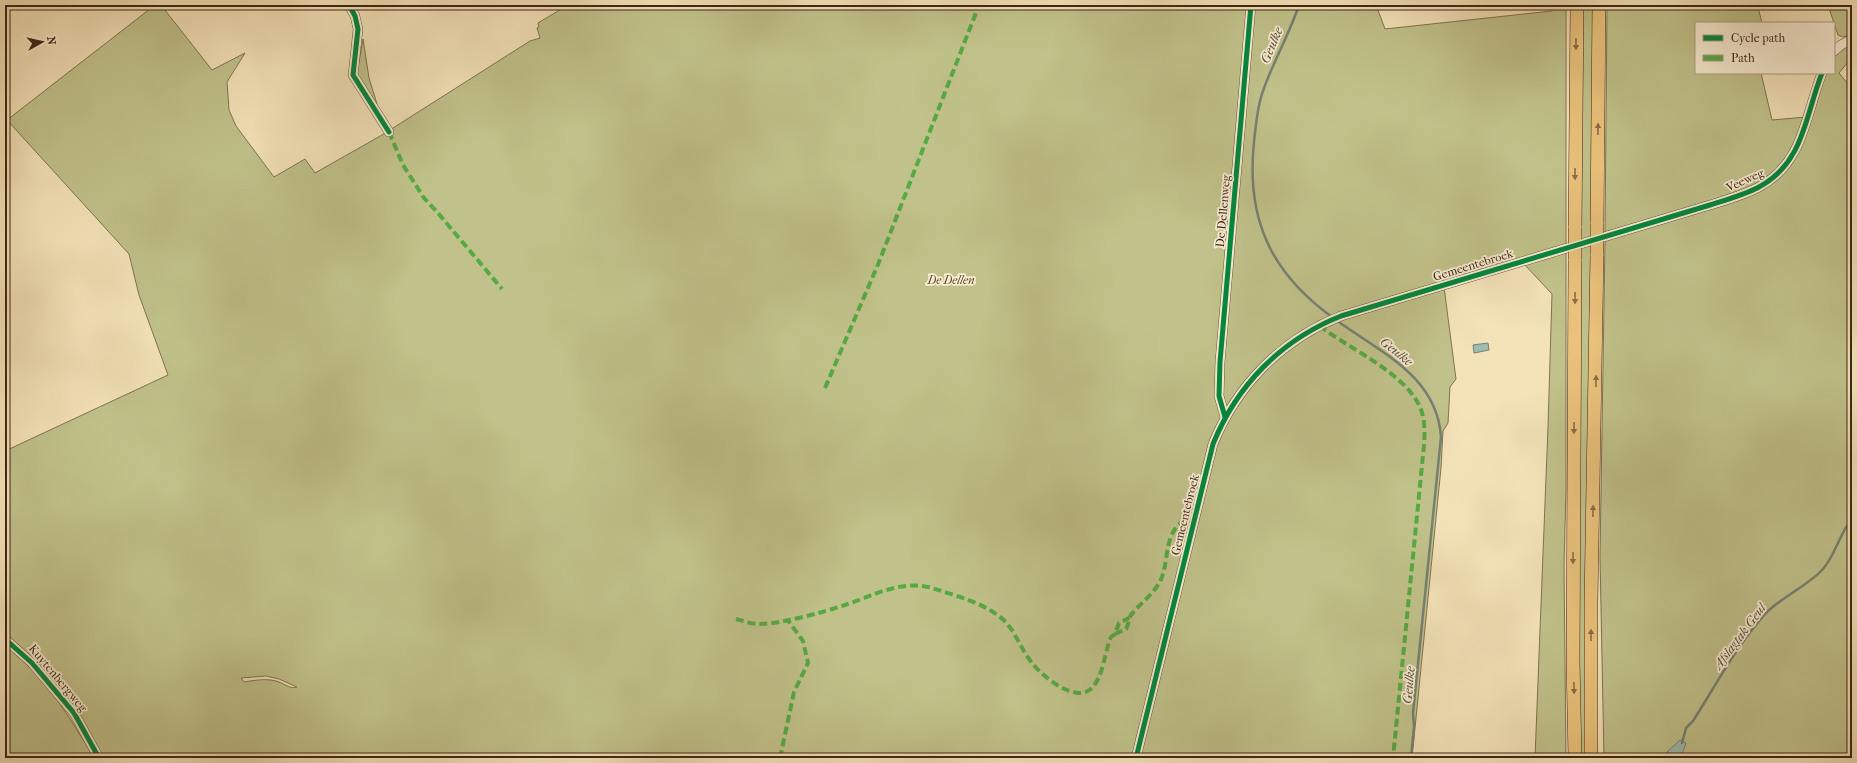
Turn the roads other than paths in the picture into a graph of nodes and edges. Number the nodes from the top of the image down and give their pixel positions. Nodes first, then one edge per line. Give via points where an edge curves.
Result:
1 (349, 5) edge
2 (1251, 5) edge
3 (1576, 5) edge
4 (1599, 5) edge
5 (1852, 39) edge
6 (1835, 50) edge
7 (1822, 74) edge
8 (389, 132) dead end
9 (1611, 235) joint
10 (1225, 418) junction
11 (5, 639) edge
12 (99, 758) edge
13 (1136, 758) edge
14 (1575, 758) edge
15 (1591, 758) edge

1 - 8 street via 358,29 353,75
2 - 10 street, De Dellenweg via 1220,362 1219,396
3 -> 14 highway, bridge via 1573,661
15 -> 4 highway, bridge
5 - 6 street
7 - 9 street, Veeweg via 1798,148 1779,174 1751,191
9 - 10 street, Gemeentebroek via 1329,321 1292,342 1270,360 1243,389
10 - 13 street, Gemeentebroek via 1203,482
11 - 12 street, Kuytenbergweg via 24,655 60,696 78,719

